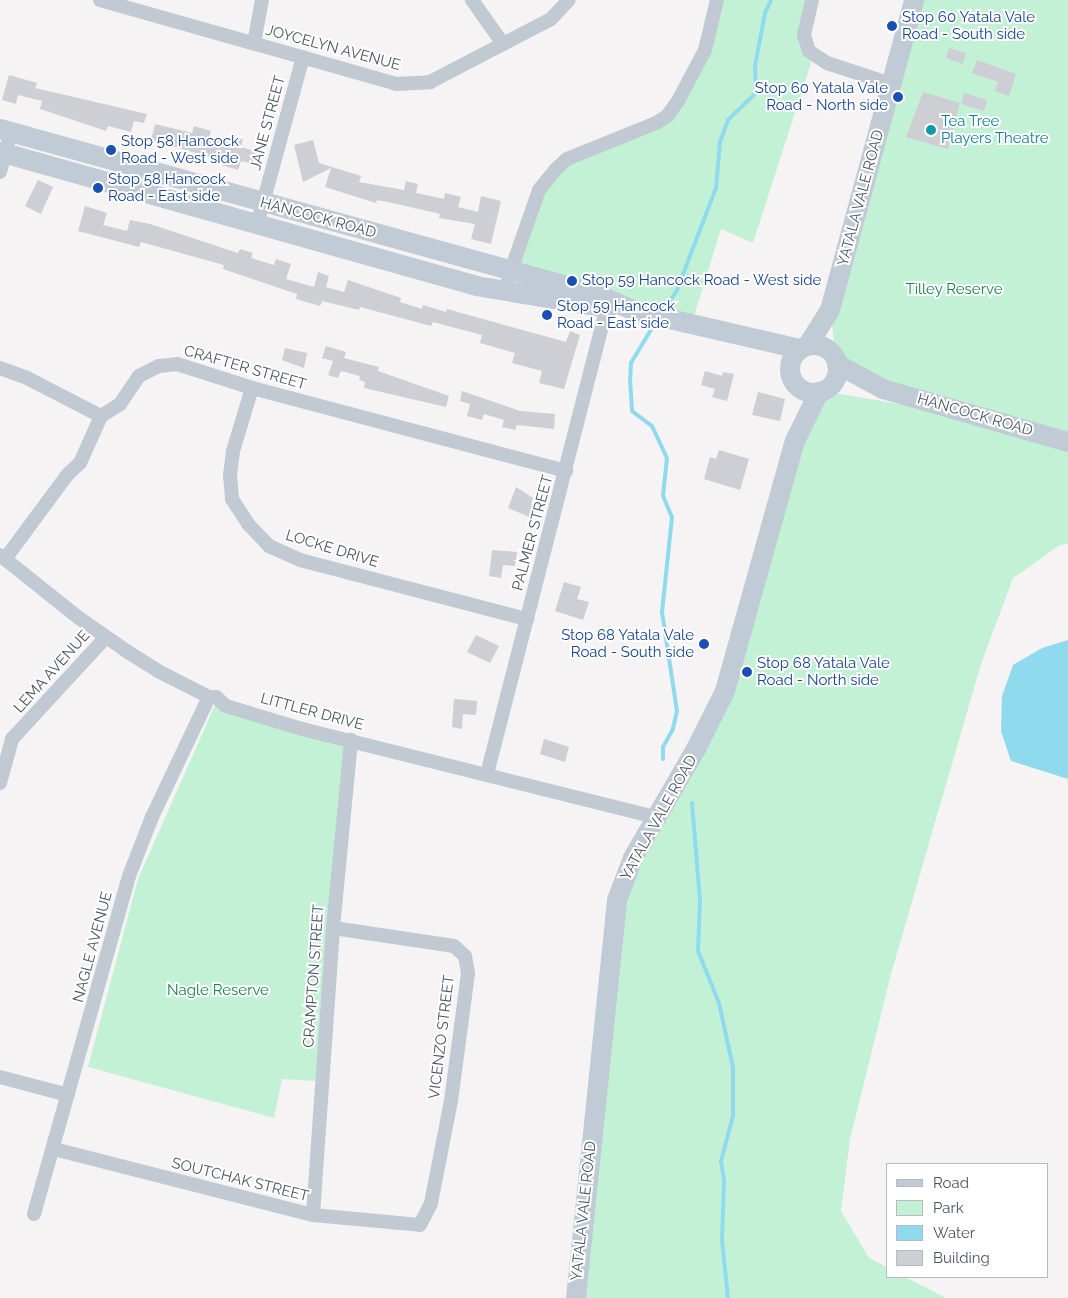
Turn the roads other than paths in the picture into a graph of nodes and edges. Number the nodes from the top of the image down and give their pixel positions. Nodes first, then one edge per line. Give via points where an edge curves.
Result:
1 (100, 0) edge
2 (262, 0) edge
3 (472, 0) edge
4 (569, 0) edge
5 (717, 0) edge
6 (812, 0) edge
7 (914, 0) edge
8 (254, 43) junction
9 (503, 44) junction
10 (303, 57) junction
11 (891, 84) junction
12 (6, 130) edge
13 (2, 159) edge
14 (263, 203) junction
15 (257, 225) junction
16 (510, 271) junction
17 (504, 291) junction
18 (608, 304) junction
19 (830, 310) junction
20 (715, 331) junction
21 (804, 347) junction
22 (835, 359) junction
23 (0, 368) edge
24 (792, 377) junction
25 (252, 388) junction
26 (824, 390) junction
27 (883, 390) junction
28 (100, 416) junction
29 (796, 442) junction
30 (1068, 442) edge
31 (566, 471) junction
32 (2, 557) edge
33 (527, 619) junction
34 (106, 637) junction
35 (209, 697) junction
36 (351, 740) junction
37 (487, 774) junction
38 (0, 783) edge
39 (656, 817) junction
40 (333, 928) junction
41 (0, 1077) edge
42 (68, 1095) junction
43 (54, 1149) junction
44 (34, 1214) dead end
45 (313, 1215) junction
46 (420, 1225) joint
47 (576, 1298) edge

1 - 8 street, JOYCELYN AVENUE
2 - 8 street
3 - 9 street
4 - 9 street, JOYCELYN AVENUE via 551,18
5 - 16 street via 704,50 673,108 656,123 567,159 555,170 539,190
6 - 11 street via 804,35 809,51 827,63
7 - 11 main road, YATALA VALE ROAD
8 - 10 street, JOYCELYN AVENUE
9 - 10 street, JOYCELYN AVENUE via 430,82 396,84
10 - 14 street, JANE STREET
11 - 19 main road, YATALA VALE ROAD
12 - 13 street
12 - 14 main road, HANCOCK ROAD
13 - 15 main road, HANCOCK ROAD
14 - 15 street, JANE STREET
14 - 16 main road, HANCOCK ROAD
15 - 17 main road, HANCOCK ROAD
16 - 17 street
16 - 18 main road, HANCOCK ROAD
17 - 18 main road, HANCOCK ROAD
18 - 20 main road, HANCOCK ROAD
18 - 31 street, PALMER STREET
19 - 21 main road, YATALA VALE ROAD
19 - 22 main road, YATALA VALE ROAD
20 - 21 main road, HANCOCK ROAD
20 - 24 main road, HANCOCK ROAD via 729,340 770,354
21 - 22 main road via 824,347
21 - 24 main road via 792,358
22 - 26 main road via 836,378
22 - 27 main road, HANCOCK ROAD
23 - 28 street via 27,378
24 - 26 main road via 808,392
24 - 29 main road, YATALA VALE ROAD
25 - 28 street, CRAFTER STREET via 177,364 158,366 139,376 120,404
25 - 31 street, CRAFTER STREET
25 - 33 street, LOCKE DRIVE via 233,451 232,499 269,546 300,560
26 - 27 main road, HANCOCK ROAD
26 - 29 main road, YATALA VALE ROAD
27 - 30 main road, HANCOCK ROAD
28 - 32 street via 80,463
29 - 39 main road, YATALA VALE ROAD via 725,691 708,729
31 - 33 street, PALMER STREET
32 - 34 street, LITTLER DRIVE
33 - 37 street, PALMER STREET
34 - 35 street, LITTLER DRIVE via 158,671
34 - 38 street, LEMA AVENUE via 12,739
35 - 36 street, LITTLER DRIVE via 216,697 231,708
35 - 42 street, NAGLE AVENUE via 152,817 129,876
36 - 37 street, LITTLER DRIVE
36 - 40 street, CRAMPTON STREET
37 - 39 street, LITTLER DRIVE
39 - 47 main road, YATALA VALE ROAD via 633,858 617,900
40 - 45 street, CRAMPTON STREET
40 - 46 street, VICENZO STREET via 454,946 465,956 468,973 451,1101 431,1203
41 - 42 street
42 - 43 street, NAGLE AVENUE
43 - 44 street, NAGLE AVENUE
43 - 45 street, SOUTCHAK STREET
45 - 46 street, SOUTCHAK STREET

